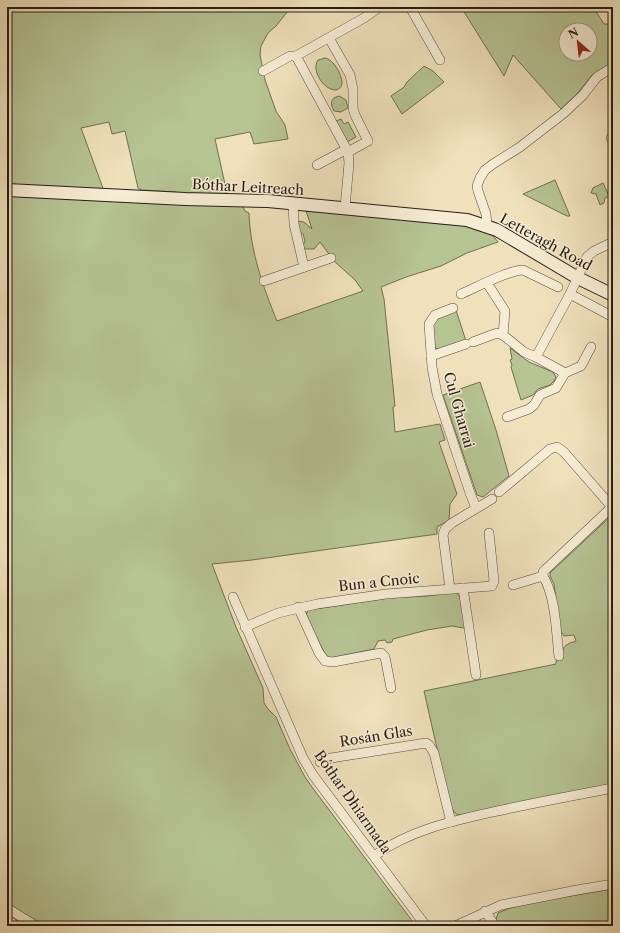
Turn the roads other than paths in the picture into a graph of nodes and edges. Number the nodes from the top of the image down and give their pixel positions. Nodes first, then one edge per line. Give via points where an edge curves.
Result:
1 (380, 7) edge
2 (410, 7) edge
3 (329, 38) junction
4 (296, 56) junction
5 (440, 60) dead end
6 (613, 67) edge
7 (263, 71) dead end
8 (347, 150) junction
9 (318, 165) dead end
10 (7, 190) edge
11 (293, 204) junction
12 (345, 208) junction
13 (487, 226) junction
14 (613, 242) edge
15 (331, 258) dead end
16 (304, 267) junction
17 (578, 278) junction
18 (264, 281) dead end
19 (487, 283) junction
20 (558, 287) dead end
21 (461, 294) dead end
22 (570, 294) junction
23 (613, 295) edge
24 (453, 308) dead end
25 (613, 317) edge
26 (503, 335) junction
27 (591, 346) dead end
28 (431, 356) junction
29 (536, 357) junction
30 (565, 373) junction
31 (507, 417) dead end
32 (499, 492) dead end
33 (492, 499) dead end
34 (612, 507) edge
35 (476, 508) junction
36 (489, 533) dead end
37 (543, 576) junction
38 (513, 585) dead end
39 (463, 588) junction
40 (450, 589) junction
41 (233, 597) dead end
42 (298, 608) junction
43 (245, 627) junction
44 (559, 656) dead end
45 (476, 675) dead end
46 (391, 688) dead end
47 (320, 762) dead end
48 (613, 788) edge
49 (451, 822) junction
50 (374, 856) junction
51 (613, 884) edge
52 (7, 908) edge
53 (485, 912) junction
54 (36, 926) edge
55 (426, 926) edge
56 (455, 926) edge
57 (495, 926) edge

1 - 3 street
2 - 5 street
3 - 4 street
3 - 8 street via 350,75 353,108 368,141
4 - 7 street via 290,56
4 - 8 street
6 - 13 street via 597,77 575,103 558,117 486,170 480,178 478,191
8 - 9 street
8 - 12 street via 349,163
10 - 11 street, Bóthar Leitreach
11 - 12 street, Bóthar Leitreach
11 - 16 street via 294,224
12 - 13 street, Bóthar Leitreach via 453,218
13 - 17 street, Letteragh Road
14 - 17 street via 594,251 587,258
15 - 16 street
16 - 18 street
17 - 22 street
17 - 23 street, Letteragh Road
19 - 20 street via 513,271 523,270
19 - 21 street
19 - 26 street via 505,311
22 - 25 street
22 - 29 street
24 - 28 street, Cul Gharrai via 435,315 430,321
26 - 28 street via 497,333
26 - 29 street via 524,352
27 - 30 street via 580,366
28 - 35 street, Cul Gharrai via 440,403
29 - 30 street
30 - 31 street via 556,388 540,395 529,409
32 - 34 street via 550,449 557,447
33 - 35 street
34 - 37 street via 543,572
35 - 40 street via 443,532
36 - 39 street, Bun a Cnoic via 493,585
37 - 38 street
37 - 44 street via 551,596
39 - 40 street, Bun a Cnoic
39 - 45 street
40 - 42 street, Bun a Cnoic via 386,594
41 - 43 street, Bóthar Dhiarmada
42 - 43 street, Bun a Cnoic via 278,613
42 - 46 street via 325,661 333,662 381,652 385,657
43 - 50 street, Bóthar Dhiarmada via 303,758
47 - 49 street, Rosán Glas via 330,758 426,743 434,753
48 - 49 street
49 - 50 street via 406,836
50 - 55 street, Bóthar Dhiarmada
51 - 53 street via 514,902
52 - 54 street
53 - 56 street
53 - 57 street

